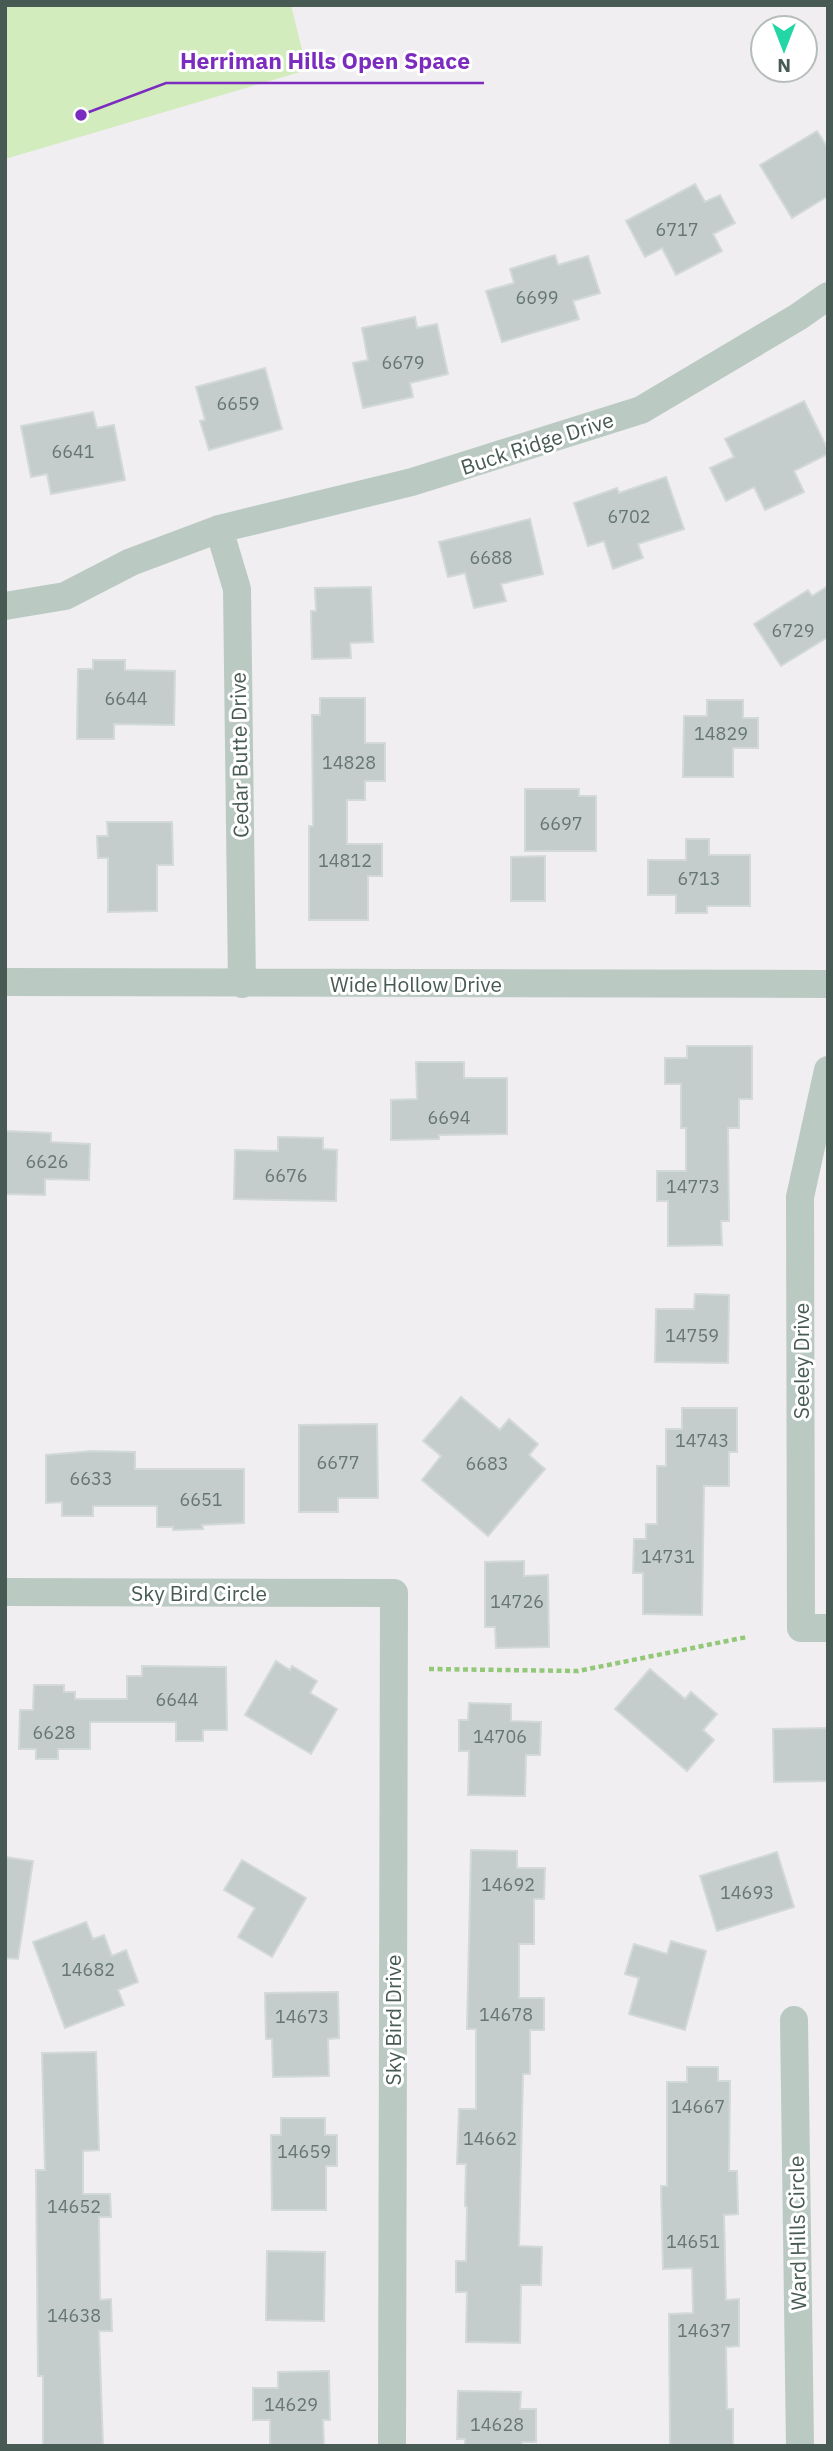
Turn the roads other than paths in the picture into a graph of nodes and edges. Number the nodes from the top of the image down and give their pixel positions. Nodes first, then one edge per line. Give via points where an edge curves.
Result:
1 (828, 296) edge
2 (219, 529) junction
3 (5, 606) edge
4 (5, 982) edge
5 (242, 984) junction
6 (828, 984) edge
7 (828, 1070) edge
8 (5, 1592) edge
9 (394, 1594) joint
10 (828, 1628) edge
11 (794, 2020) dead end
12 (392, 2446) edge
13 (800, 2446) edge

1 - 2 street, Buck Ridge Drive via 641,410 412,482
2 - 3 street, Buck Ridge Drive via 131,562 65,596
2 - 5 street, Cedar Butte Drive via 237,589
4 - 5 street, Wide Hollow Drive
5 - 6 street, Wide Hollow Drive
7 - 10 street, Seeley Drive via 800,1197 800,1239 802,1628
8 - 9 street, Sky Bird Circle
9 - 12 street, Sky Bird Drive
11 - 13 street, Ward Hills Circle

